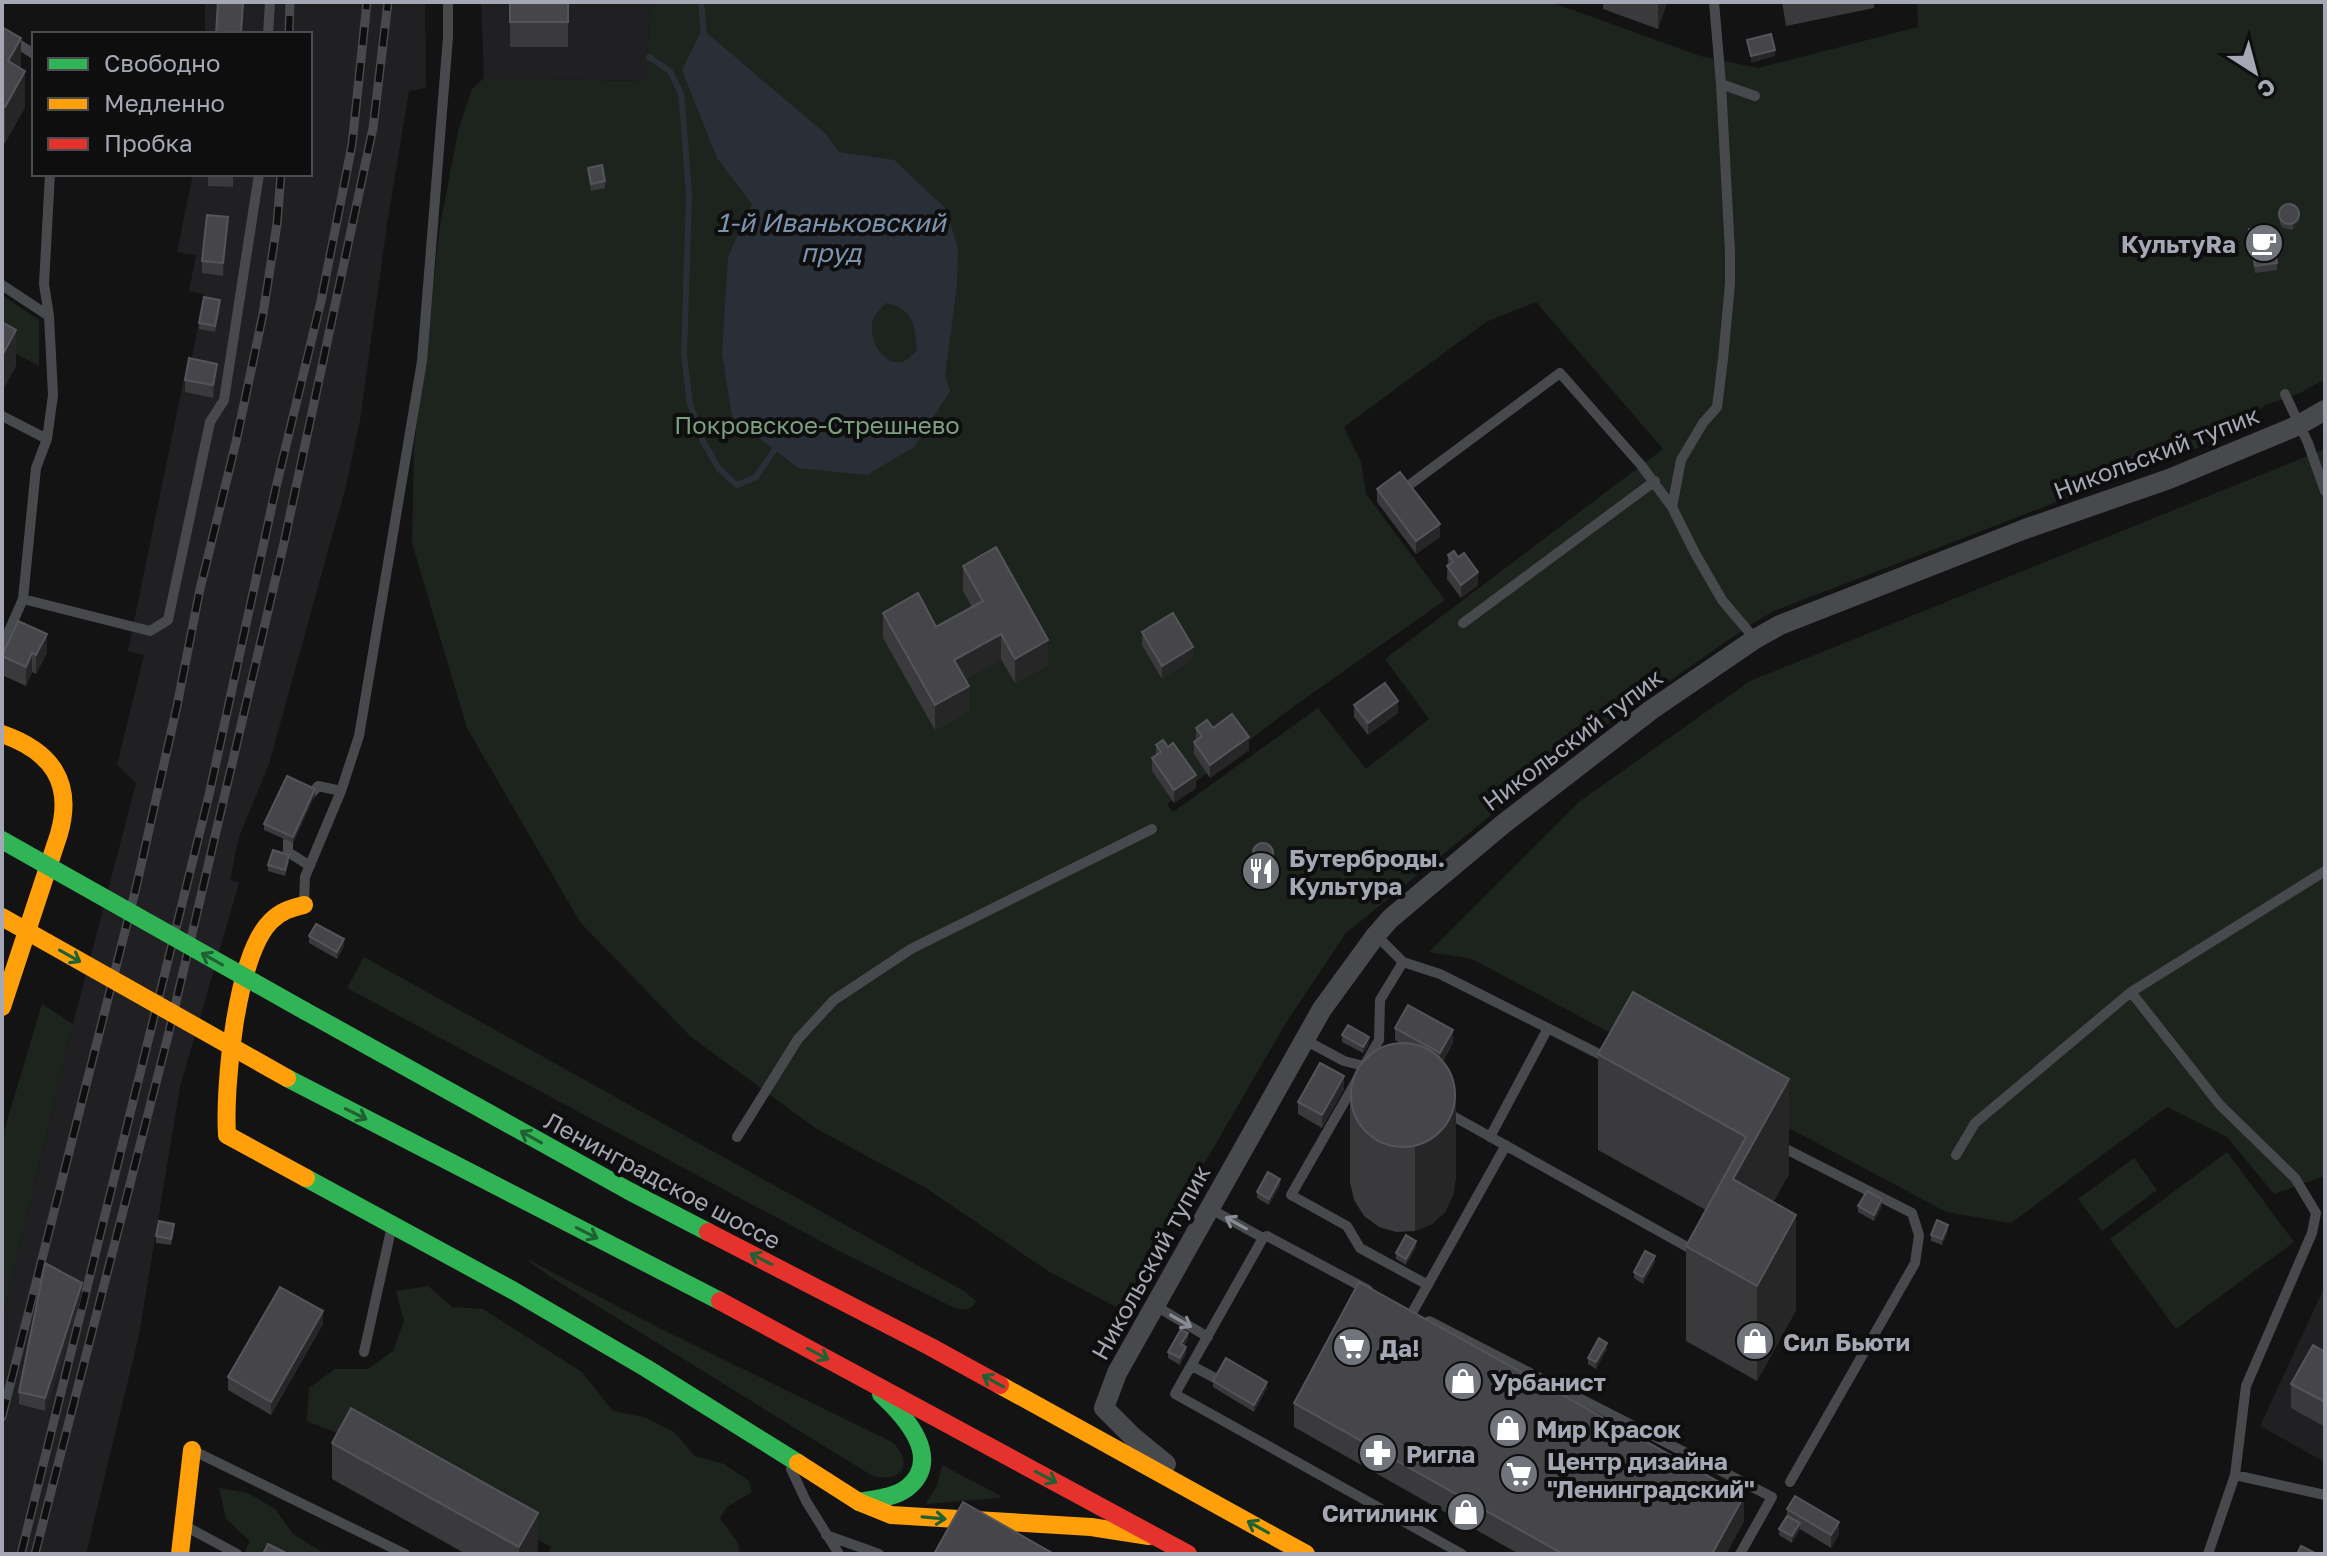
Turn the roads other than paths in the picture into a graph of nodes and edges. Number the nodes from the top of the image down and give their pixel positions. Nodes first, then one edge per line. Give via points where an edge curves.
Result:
1 (270, 2) edge
2 (448, 2) edge
3 (1714, 2) edge
4 (268, 32) edge
5 (2, 34) edge
6 (32, 53) edge
7 (1721, 84) junction
8 (1755, 96) dead end
9 (50, 176) edge
10 (259, 176) edge
11 (2, 285) edge
12 (49, 316) junction
13 (2285, 394) dead end
14 (2325, 410) edge
15 (2, 416) edge
16 (2299, 425) junction
17 (47, 439) junction
18 (1655, 481) junction
19 (1412, 483) edge
20 (2325, 491) edge
21 (1672, 507) junction
22 (23, 599) junction
23 (1463, 623) dead end
24 (1755, 639) junction
25 (2, 647) edge
26 (2, 734) edge
27 (341, 791) junction
28 (311, 794) edge
29 (1152, 829) dead end
30 (2, 840) edge
31 (288, 841) edge
32 (310, 866) junction
33 (2325, 871) edge
34 (304, 905) joint
35 (2, 917) edge
36 (1376, 935) junction
37 (1403, 962) junction
38 (2131, 992) junction
39 (2, 1007) edge
40 (1548, 1028) junction
41 (1305, 1040) junction
42 (1618, 1063) edge
43 (1369, 1069) junction
44 (1436, 1107) edge
45 (737, 1137) dead end
46 (1490, 1137) junction
47 (1772, 1142) edge
48 (1506, 1145) junction
49 (1956, 1155) dead end
50 (1209, 1208) junction
51 (392, 1224) junction
52 (1263, 1238) junction
53 (1689, 1248) edge
54 (1428, 1285) junction
55 (1385, 1298) edge
56 (1154, 1305) junction
57 (1398, 1305) edge
58 (1412, 1313) junction
59 (1208, 1337) junction
60 (364, 1352) dead end
61 (1192, 1366) junction
62 (865, 1379) junction
63 (1217, 1379) edge
64 (192, 1450) joint
65 (786, 1457) junction
66 (2235, 1475) junction
67 (1790, 1482) dead end
68 (2325, 1495) edge
69 (1209, 1499) junction
70 (859, 1502) junction
71 (183, 1526) junction
72 (826, 1535) junction
73 (1157, 1542) junction
74 (180, 1554) edge
75 (237, 1554) edge
76 (405, 1554) edge
77 (839, 1554) edge
78 (879, 1554) edge
79 (1188, 1554) edge
80 (1306, 1554) edge
81 (1462, 1554) edge
82 (1740, 1554) edge
83 (2208, 1554) edge

1 - 4 lane
2 - 27 lane via 422,361 359,736
3 - 7 lane
5 - 6 lane
7 - 8 lane
7 - 21 lane via 1730,252 1723,359 1717,407 1681,460
9 - 12 lane via 44,284
10 - 22 lane via 224,400 210,422 168,620 150,631
11 - 12 lane
12 - 17 lane via 53,395
13 - 16 lane
14 - 16 street, Никольский тупик
15 - 17 lane
16 - 20 lane
16 - 24 street, Никольский тупик
17 - 22 lane via 36,468
18 - 19 lane via 1560,373
18 - 21 lane
18 - 23 lane
21 - 24 lane via 1722,600
22 - 25 lane
24 - 36 street, Никольский тупик via 1651,710 1502,825
26 - 39 main road via 22,740 48,760 64,807
27 - 28 lane via 318,786
27 - 32 lane
29 - 45 lane via 924,942 834,1000 798,1039
69 -> 30 main road, Ленинградское шоссе, bridge via 629,1191
31 - 32 lane via 288,852
32 - 34 lane
33 - 38 lane
34 - 51 main road via 276,917 250,955 240,989 226,1093 227,1135
35 -> 62 main road, bridge via 287,1078
36 - 37 lane
36 - 41 street, Никольский тупик
37 - 40 lane via 1440,974
37 - 43 lane via 1380,1000 1379,1040
38 - 49 lane via 1975,1123
38 - 66 lane via 2220,1105 2295,1178 2316,1213 2246,1386
40 - 42 lane
40 - 46 lane
41 - 43 lane
41 - 50 street, Никольский тупик
43 - 54 lane via 1291,1195 1347,1226 1360,1248
44 - 46 lane
46 - 48 lane
47 - 67 lane via 1912,1213 1919,1235 1915,1263
48 - 53 lane
48 - 54 lane
52 -> 50 lane
50 - 56 street, Никольский тупик
51 - 60 lane
51 - 65 main road via 646,1368
52 - 55 lane
52 - 59 lane
54 - 58 lane
56 -> 59 lane
56 - 69 street, Никольский тупик via 1104,1408
57 - 58 lane
58 - 82 lane via 1772,1497
59 - 61 lane
61 - 63 lane
61 - 81 lane via 1175,1394
62 - 70 main road via 899,1409 922,1450 916,1478 907,1488
62 -> 73 main road
64 - 71 main road
64 - 76 lane
65 - 70 main road
65 - 72 lane
66 - 68 lane
66 - 83 lane
80 -> 69 main road, Ленинградское шоссе
70 -> 73 main road via 891,1515 1091,1527
71 - 74 main road
71 - 75 lane
72 - 77 lane
72 - 78 lane
73 - 79 main road

